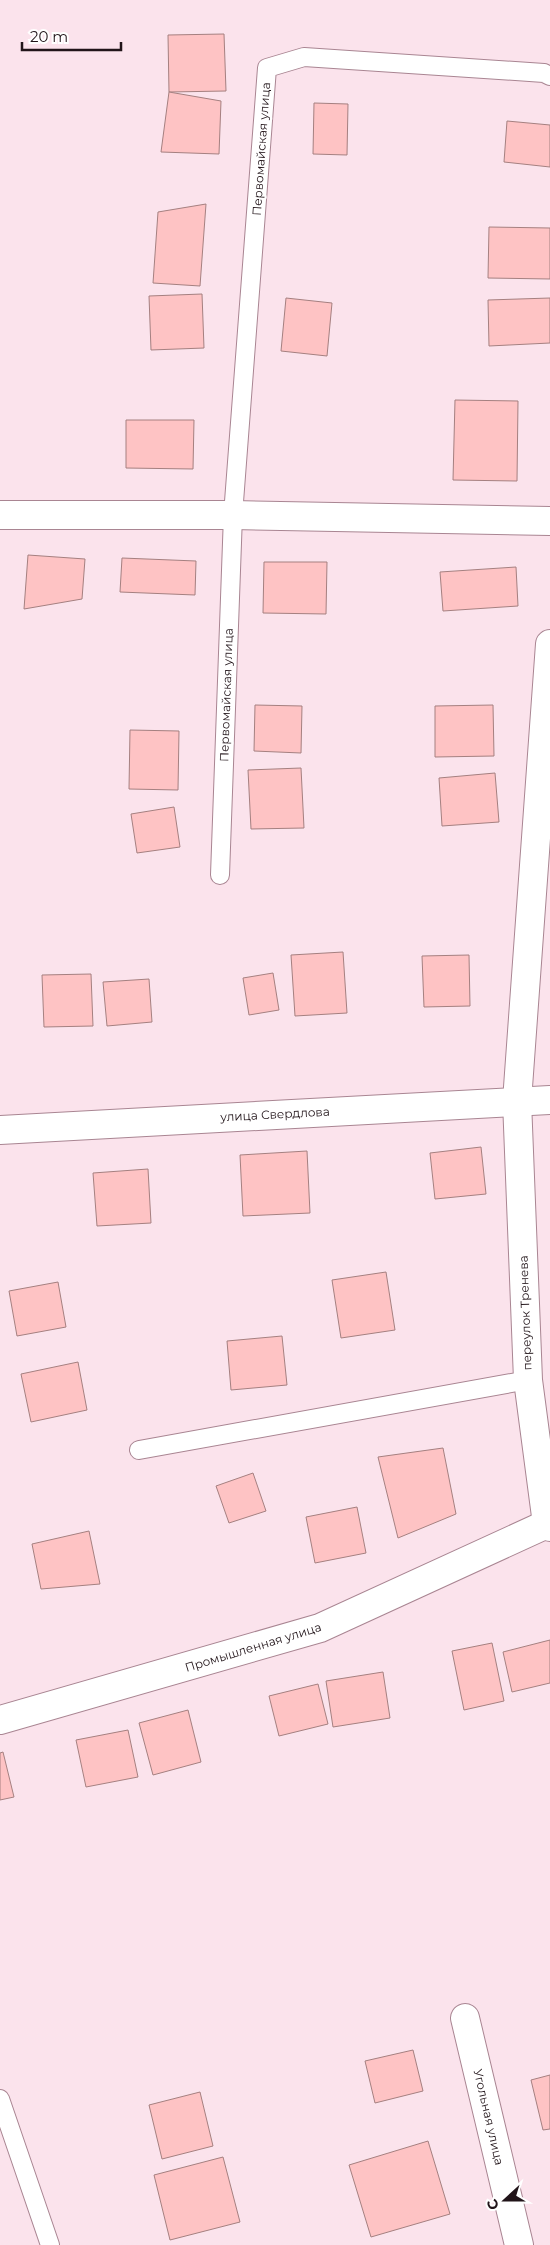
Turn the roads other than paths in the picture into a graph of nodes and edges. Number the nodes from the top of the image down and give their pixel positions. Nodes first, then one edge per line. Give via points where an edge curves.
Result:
1 (550, 76) edge
2 (0, 515) edge
3 (233, 515) junction
4 (550, 521) edge
5 (550, 644) edge
6 (220, 875) dead end
7 (550, 1100) edge
8 (517, 1101) junction
9 (0, 1130) edge
10 (528, 1380) junction
11 (139, 1450) dead end
12 (548, 1525) edge
13 (0, 1720) edge
14 (465, 2018) dead end
15 (0, 2099) edge
16 (50, 2245) edge
17 (519, 2245) edge

1 - 3 lane, Первомайская улица via 544,73 304,57 267,68
2 - 3 street
3 - 4 street
3 - 6 lane, Первомайская улица
5 - 8 street, переулок Тренева
7 - 8 street, улица Свердлова
8 - 9 street, улица Свердлова
8 - 10 street, переулок Тренева
10 - 11 lane
10 - 12 street, переулок Тренева
12 - 13 street, Промышленная улица via 320,1628
14 - 17 street, Угольная улица
15 - 16 lane

